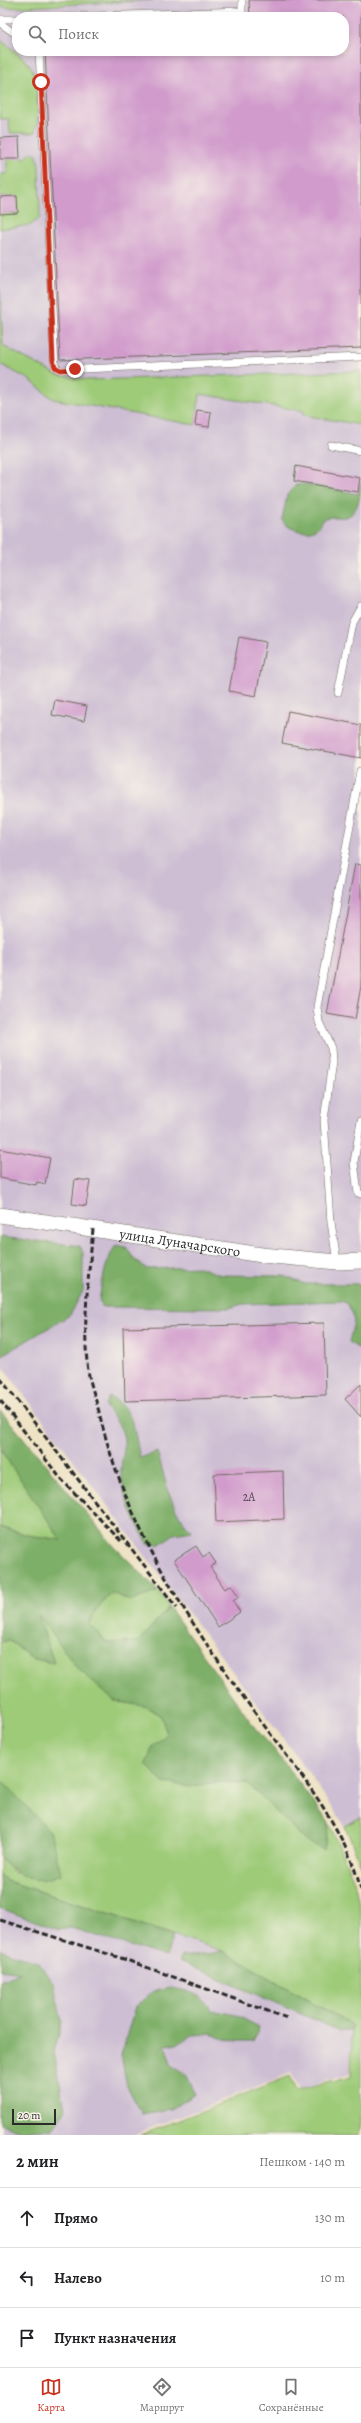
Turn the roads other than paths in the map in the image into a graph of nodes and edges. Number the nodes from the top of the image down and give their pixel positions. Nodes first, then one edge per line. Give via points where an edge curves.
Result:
1 (242, 0) edge
2 (192, 12) edge
3 (0, 19) edge
4 (12, 19) edge
5 (0, 23) edge
6 (12, 31) edge
7 (40, 56) edge
8 (361, 357) edge
9 (331, 445) dead end
10 (361, 451) edge
11 (361, 606) edge
12 (338, 692) dead end
13 (360, 772) edge
14 (361, 1121) edge
15 (361, 1194) edge
16 (0, 1215) edge
17 (361, 1261) edge
18 (337, 1262) junction

1 - 2 lane via 242,10
3 - 4 lane
5 - 6 lane
7 - 8 lane via 55,367 60,370
9 - 10 lane
11 - 12 lane via 352,622
13 - 18 lane via 317,1007 319,1022 331,1048 332,1062 324,1120 331,1222
14 - 15 lane via 354,1162 358,1193
16 - 18 street, улица Луначарского via 262,1254
17 - 18 street, улица Луначарского

